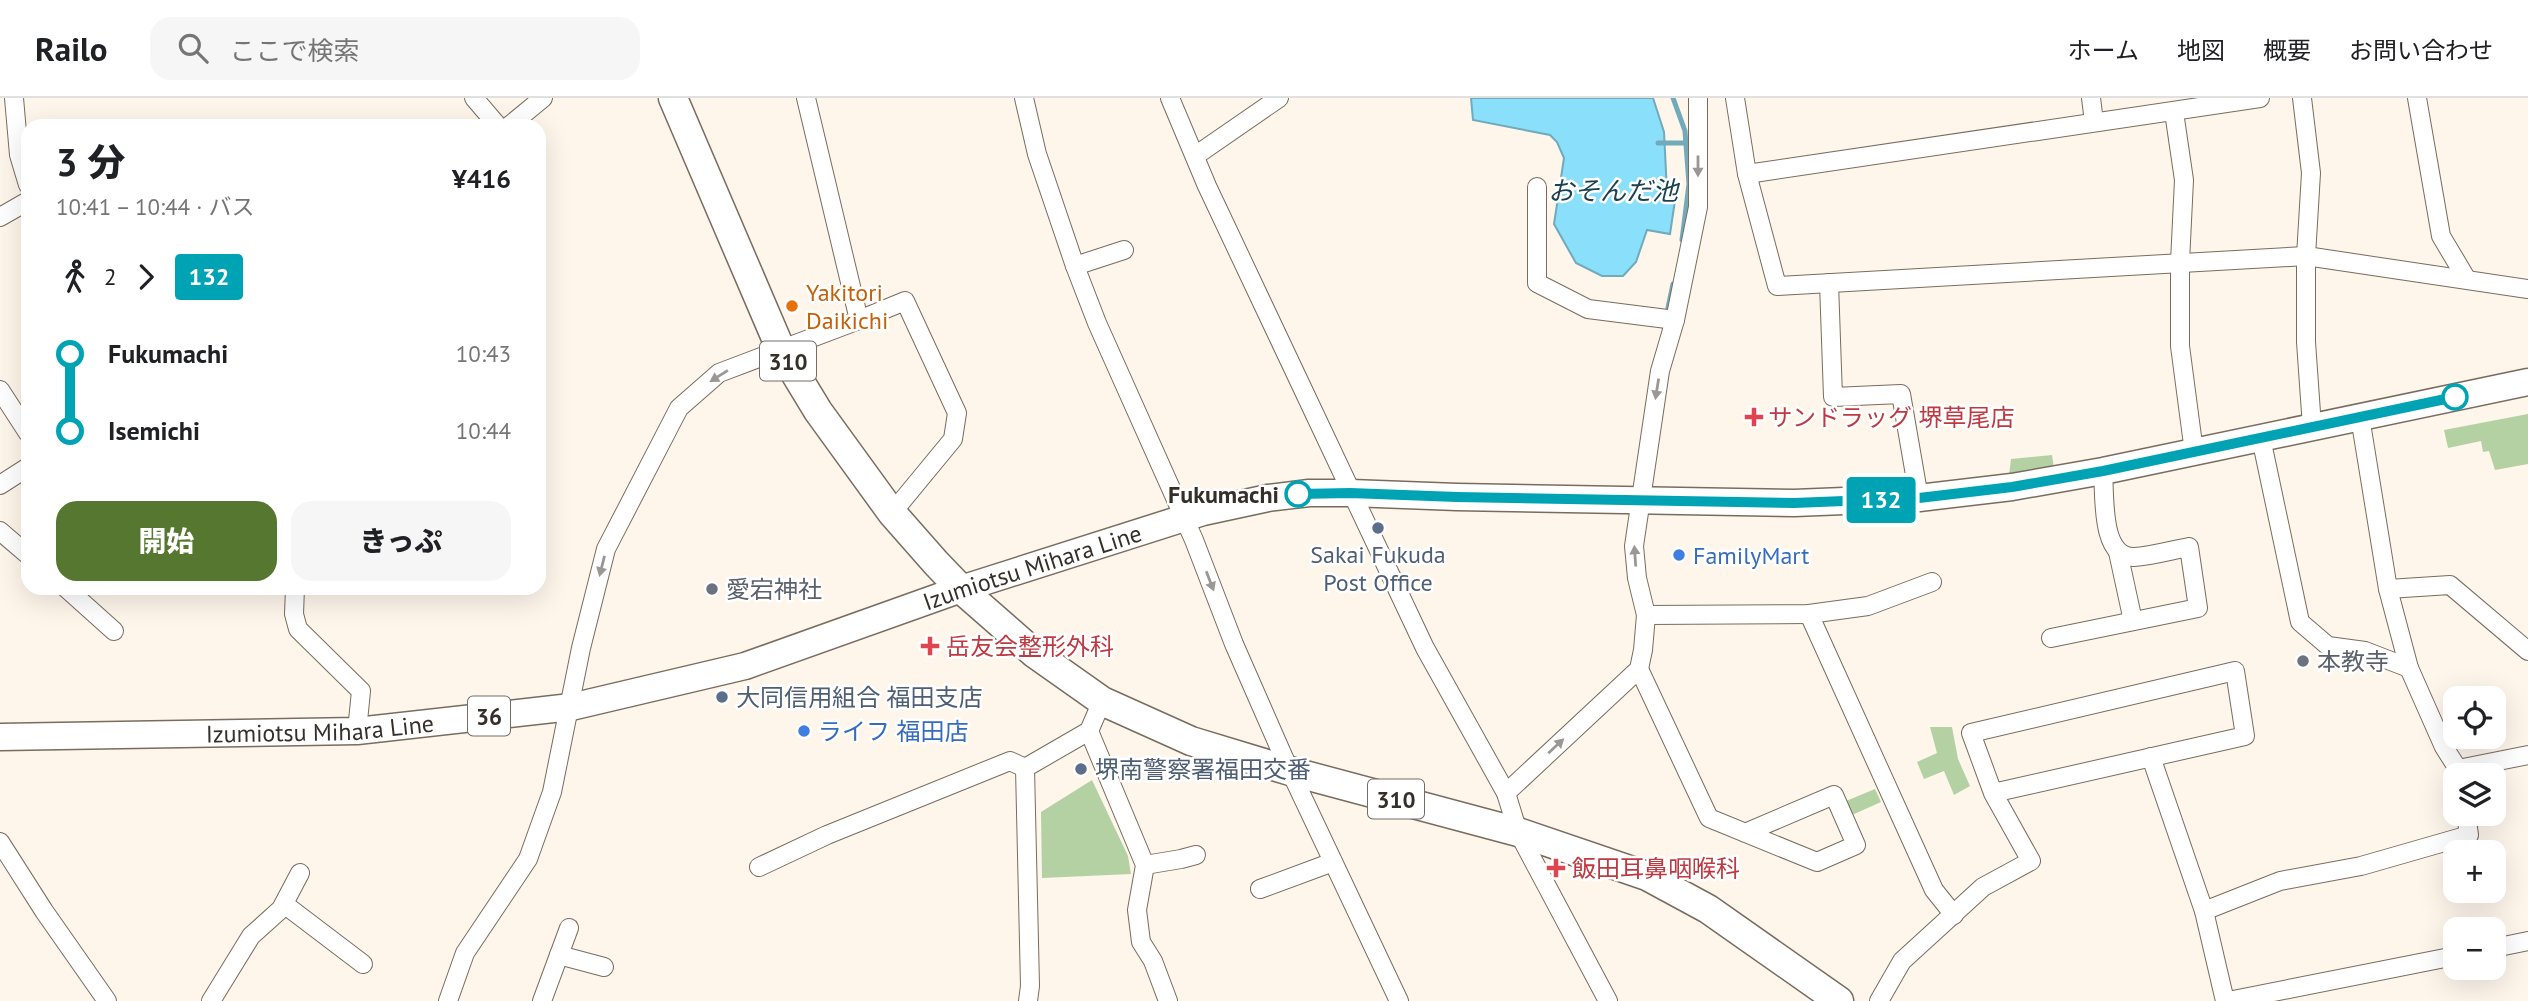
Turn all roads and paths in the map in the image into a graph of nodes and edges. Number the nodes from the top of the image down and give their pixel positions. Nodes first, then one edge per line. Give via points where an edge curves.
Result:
1 (14, 98) edge
2 (474, 98) edge
3 (543, 98) edge
4 (673, 98) edge
5 (806, 98) edge
6 (1024, 98) edge
7 (1170, 98) edge
8 (1279, 98) edge
9 (1698, 98) edge
10 (1735, 98) edge
11 (2091, 98) edge
12 (2260, 98) edge
13 (2302, 98) edge
14 (2417, 98) edge
15 (2174, 112) junction
16 (492, 119) edge
17 (518, 119) edge
18 (2094, 122) junction
19 (1195, 156) junction
20 (21, 162) edge
21 (1747, 174) junction
22 (1537, 187) dead end
23 (21, 205) edge
24 (0, 217) edge
25 (1124, 250) dead end
26 (2306, 256) junction
27 (2180, 262) junction
28 (1075, 266) junction
29 (2466, 278) junction
30 (1829, 283) junction
31 (2528, 289) edge
32 (859, 320) junction
33 (1675, 320) junction
34 (781, 350) junction
35 (2528, 382) edge
36 (0, 390) edge
37 (2360, 417) junction
38 (21, 422) edge
39 (2312, 427) junction
40 (2261, 438) junction
41 (2194, 452) junction
42 (2103, 471) junction
43 (21, 472) edge
44 (0, 485) edge
45 (1350, 493) junction
46 (1919, 498) junction
47 (1640, 501) junction
48 (892, 513) junction
49 (1183, 519) junction
50 (0, 531) edge
51 (21, 549) edge
52 (2118, 552) junction
53 (1932, 582) dead end
54 (961, 589) junction
55 (2388, 589) junction
56 (74, 595) edge
57 (295, 595) edge
58 (1809, 614) junction
59 (1646, 615) junction
60 (2133, 621) junction
61 (114, 631) dead end
62 (2052, 638) dead end
63 (2528, 651) edge
64 (2409, 668) junction
65 (1639, 669) junction
66 (1102, 701) junction
67 (571, 707) junction
68 (358, 731) junction
69 (1089, 731) junction
70 (0, 737) edge
71 (2528, 755) edge
72 (2151, 757) junction
73 (2454, 763) edge
74 (2496, 763) edge
75 (1287, 765) junction
76 (1025, 768) junction
77 (1506, 793) junction
78 (1993, 793) junction
79 (2468, 826) edge
80 (1518, 832) junction
81 (1745, 833) junction
82 (0, 842) edge
83 (1196, 855) dead end
84 (1333, 862) junction
85 (1145, 865) junction
86 (759, 867) dead end
87 (300, 873) dead end
88 (1260, 888) dead end
89 (284, 904) junction
90 (2204, 911) junction
91 (1954, 915) junction
92 (569, 928) dead end
93 (2528, 941) edge
94 (2506, 946) edge
95 (559, 955) junction
96 (2443, 958) edge
97 (363, 964) dead end
98 (604, 968) dead end
99 (454, 999) edge
100 (107, 1001) edge
101 (211, 1001) edge
102 (542, 1001) edge
103 (1028, 1001) edge
104 (1168, 1001) edge
105 (1399, 1001) edge
106 (1608, 1001) edge
107 (1839, 1001) edge
108 (1879, 1001) edge
109 (2227, 1001) edge

1 - 20 street
2 - 16 street
3 - 17 street
4 - 34 highway, 310
5 - 32 street
6 - 28 street via 1037,154
7 - 19 street
8 - 19 street
9 -> 33 street via 1698,206
10 - 21 street
11 - 18 street
12 - 15 street
13 - 26 street via 2311,173
14 - 29 street via 2441,236
15 - 18 street
15 - 27 street via 2184,180
18 - 21 street
19 - 45 street
21 - 30 street via 1777,286
22 - 33 street via 1537,283 1588,309
23 - 24 street
25 - 28 street
26 - 27 street
26 - 29 street
26 - 39 street
27 - 30 street
27 - 41 street via 2180,346
28 - 49 street
29 - 31 street
30 - 46 street via 1833,397 1901,394
32 - 34 street
32 - 48 street via 905,301 957,413 953,439
33 -> 47 street via 1660,371
34 - 48 highway, 310 via 818,411
34 -> 67 street via 719,373 679,408 606,549
35 - 37 main road, Izumiotsu Mihara Line / 36
36 - 38 street
37 - 39 main road, Izumiotsu Mihara Line / 36
37 - 55 street
39 - 40 main road, Izumiotsu Mihara Line / 36
40 - 41 main road, Izumiotsu Mihara Line / 36
40 - 64 street via 2300,622 2328,646 2365,651
41 - 42 main road, Izumiotsu Mihara Line / 36
42 - 46 main road, Izumiotsu Mihara Line / 36
42 - 52 street via 2107,527 2110,543
43 - 44 street
45 - 47 main road, Izumiotsu Mihara Line / 36
45 - 49 main road, Izumiotsu Mihara Line / 36 via 1268,498
45 - 77 street via 1426,648
46 - 47 main road, Izumiotsu Mihara Line / 36 via 1794,503
59 -> 47 street via 1634,546
48 - 54 highway, 310
49 - 54 main road, Izumiotsu Mihara Line / 36
49 -> 75 street
50 - 51 street
52 - 60 street
52 - 60 street via 2132,557 2189,547 2198,608
53 - 58 street via 1868,606
54 - 66 highway, 310 via 1034,653
54 - 67 main road, Izumiotsu Mihara Line / 36 via 745,666
55 - 63 street via 2450,584
55 - 64 street
56 - 61 street
57 - 68 street via 298,629 361,691
58 - 59 street
58 - 91 street via 1934,890
59 - 65 street
60 - 62 street
64 - 73 street
77 -> 65 street
65 - 81 street via 1709,818
66 - 69 street
66 - 75 highway, 310 via 1191,741
67 - 68 main road, Izumiotsu Mihara Line / 36
67 - 99 street via 552,792 528,859 465,953
68 - 70 main road, Izumiotsu Mihara Line / 36
69 - 76 street
69 - 85 street
71 - 74 street
72 - 78 street
72 - 78 street via 2245,736 2235,671 1971,733
72 - 90 street
75 - 80 highway, 310
75 - 84 street
76 - 86 street via 1010,761
76 - 103 street
77 - 80 street
78 - 91 street via 2031,861 1983,887
79 - 90 street via 2469,835 2361,866 2280,881
80 - 106 street
80 - 107 highway, 310 via 1647,876 1708,908
81 - 81 street via 1817,862 1856,845 1834,795
82 - 100 street
83 - 85 street
84 - 88 street
84 - 105 street
85 - 104 street via 1137,910 1141,942
87 - 89 street
89 - 97 street
89 - 101 street via 251,936
90 - 109 street
91 - 108 street via 1902,961
92 - 95 street
93 - 94 street
95 - 98 street
95 - 102 street
96 - 109 street

